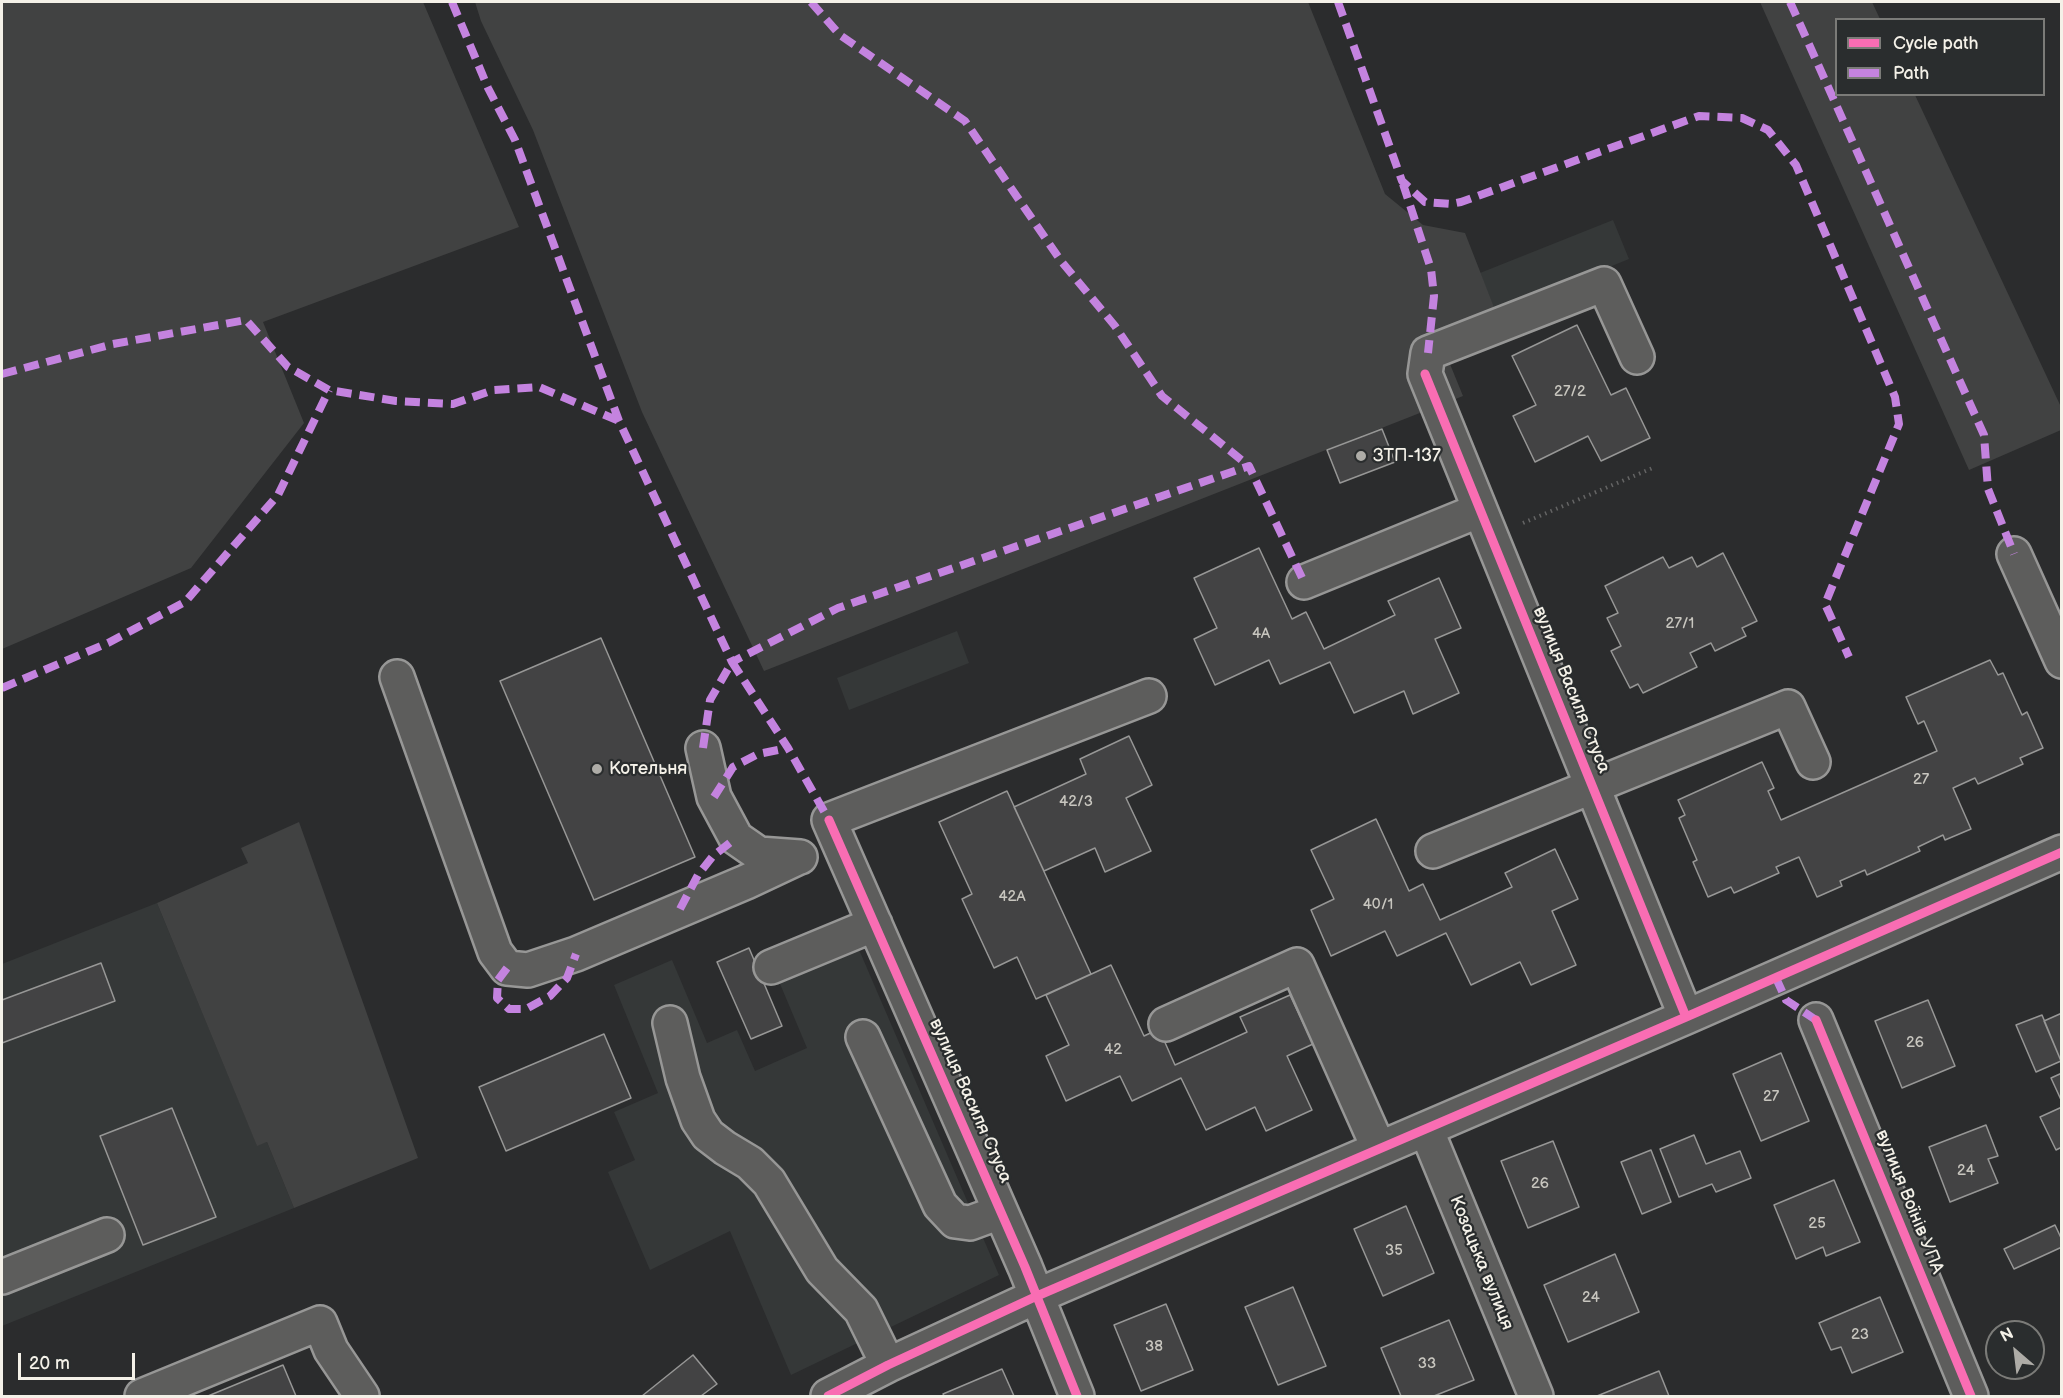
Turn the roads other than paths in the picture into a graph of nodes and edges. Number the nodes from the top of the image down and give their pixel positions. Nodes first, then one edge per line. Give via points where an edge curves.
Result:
1 (1636, 357) dead end
2 (1480, 510) junction
3 (2014, 554) dead end
4 (1304, 582) dead end
5 (2061, 661) edge
6 (397, 677) dead end
7 (1149, 696) dead end
8 (703, 748) dead end
9 (1813, 762) dead end
10 (1592, 786) junction
11 (835, 834) junction
12 (1433, 851) dead end
13 (2061, 852) edge
14 (796, 858) junction
15 (874, 924) junction
16 (771, 967) dead end
17 (1686, 1017) junction
18 (1816, 1020) dead end
19 (670, 1023) dead end
20 (1166, 1024) dead end
21 (863, 1037) dead end
22 (1426, 1129) junction
23 (1379, 1149) junction
24 (1000, 1212) junction
25 (107, 1235) dead end
26 (2, 1276) edge
27 (1037, 1296) junction
28 (888, 1365) junction
29 (141, 1396) edge
30 (362, 1396) edge
31 (828, 1396) edge
32 (1077, 1396) edge
33 (1536, 1396) edge
34 (1971, 1396) edge

1 - 2 street, вулиця Василя Стуса via 1604,284 1428,353 1425,374
2 - 4 street
2 - 10 street, вулиця Василя Стуса
3 - 5 street
6 - 14 street via 495,952 507,968 528,970 576,954
7 - 11 street
8 - 14 street via 714,797 735,838 759,854
9 - 10 street via 1788,707
10 - 12 street
10 - 17 street, вулиця Василя Стуса
11 - 14 street
11 - 15 street, вулиця Василя Стуса
13 - 17 street
15 - 16 street
15 - 24 street, вулиця Василя Стуса
17 - 22 street
18 - 34 street, вулиця Воїнів УПА
19 - 28 street via 698,1120 708,1135 750,1163 769,1182 822,1270 861,1310
20 - 23 street via 1297,965
21 - 24 street via 940,1205 955,1221 970,1223
22 - 23 street
22 - 33 street, Козацька вулиця
23 - 27 street
24 - 27 street, вулиця Василя Стуса
25 - 26 street
27 - 28 street
27 - 32 street, вулиця Василя Стуса
28 - 31 street
29 - 30 street via 320,1323 331,1350

